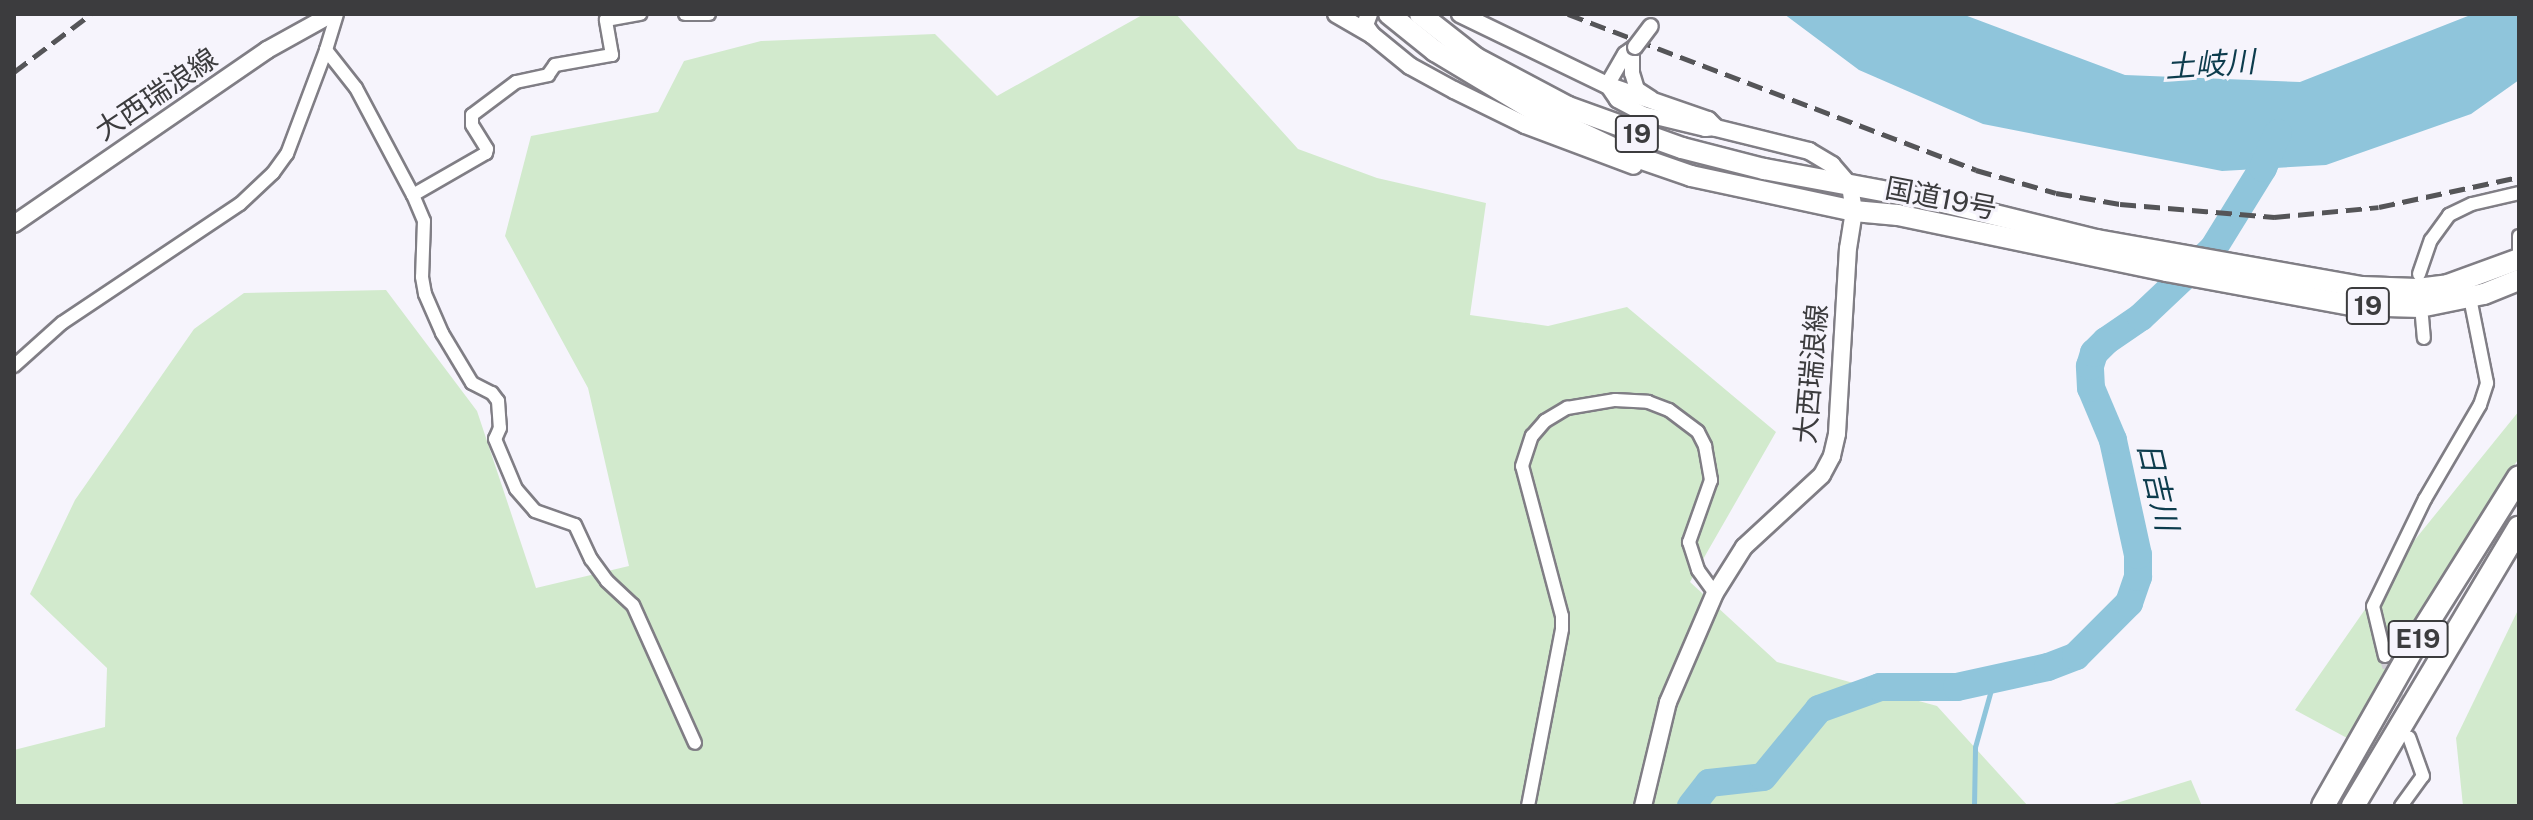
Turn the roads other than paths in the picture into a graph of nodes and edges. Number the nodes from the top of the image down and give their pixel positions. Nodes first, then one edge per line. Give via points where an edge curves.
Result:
1 (334, 14) edge
2 (640, 14) edge
3 (685, 14) edge
4 (709, 14) edge
5 (1336, 14) edge
6 (1369, 14) edge
7 (1389, 14) edge
8 (1420, 14) edge
9 (1460, 14) edge
10 (1655, 20) edge
11 (1372, 35) junction
12 (1439, 43) junction
13 (326, 50) junction
14 (1633, 50) junction
15 (1607, 85) junction
16 (1659, 103) junction
17 (1716, 128) junction
18 (1691, 176) junction
19 (1850, 186) junction
20 (2519, 193) edge
21 (413, 195) junction
22 (1854, 211) junction
23 (14, 224) edge
24 (2519, 236) edge
25 (2519, 258) edge
26 (2221, 272) junction
27 (2419, 274) dead end
28 (2519, 280) edge
29 (2470, 298) junction
30 (2422, 317) dead end
31 (2424, 338) dead end
32 (14, 366) edge
33 (2519, 477) edge
34 (2519, 528) edge
35 (1715, 593) junction
36 (2385, 656) tunnel mouth
37 (2409, 737) dead end
38 (695, 743) dead end
39 (1528, 806) edge
40 (1643, 806) edge
41 (2323, 806) edge
42 (2353, 806) edge
43 (2401, 806) edge

1 - 13 street
1 - 23 main road, 大西瑞浪線 via 267,50
2 - 21 street via 606,20 612,55 555,65 548,75 516,82 472,115 486,153
3 - 4 street
5 - 11 main road
6 - 11 main road via 1365,25
7 - 12 highway, 国道19号 / 19
8 - 12 highway, 国道19号 / 19
9 - 15 main road
10 - 14 street, bridge
11 - 18 main road via 1410,66 1525,125 1601,156 1659,173
12 - 18 highway, 国道19号 / 19 via 1505,95 1619,151
12 - 19 highway, 国道19号 / 19 via 1621,129 1764,169
13 - 21 street via 356,88
13 - 32 street via 287,154 273,173 240,204 62,323
14 - 15 street via 1625,54
14 - 16 street via 1637,89
15 - 16 main road
15 - 17 street via 1623,105 1643,114
16 - 17 main road via 1708,120
17 - 19 main road via 1809,151 1832,165
18 - 22 highway, 国道19号 / 19
19 - 22 main road, 大西瑞浪線
19 - 26 highway, 国道19号 / 19 via 2182,256
20 - 27 street via 2449,215 2431,240
21 - 38 street via 424,221 425,294 472,383 498,401 500,428 495,439 516,489 535,511 575,525 591,559 633,605
22 - 26 highway, 国道19号 / 19 via 1898,215 2166,271
22 - 35 main road, 大西瑞浪線 via 1832,456 1822,475 1744,547
24 - 25 street
25 - 26 highway, 国道19号 / 19 via 2472,278 2417,289
26 - 29 highway, 国道19号 / 19 via 2352,305 2420,307
28 - 29 highway, 国道19号 / 19
29 - 36 street via 2487,383 2373,606
30 - 31 street
33 - 41 highway, E19 via 2420,635
34 - 42 highway, E19
35 - 39 street via 1698,570 1689,542 1711,480 1698,432 1648,402 1579,405 1545,421 1532,436 1522,466 1562,629
35 - 40 main road, 大西瑞浪線 via 1668,702
37 - 43 street via 2423,776

